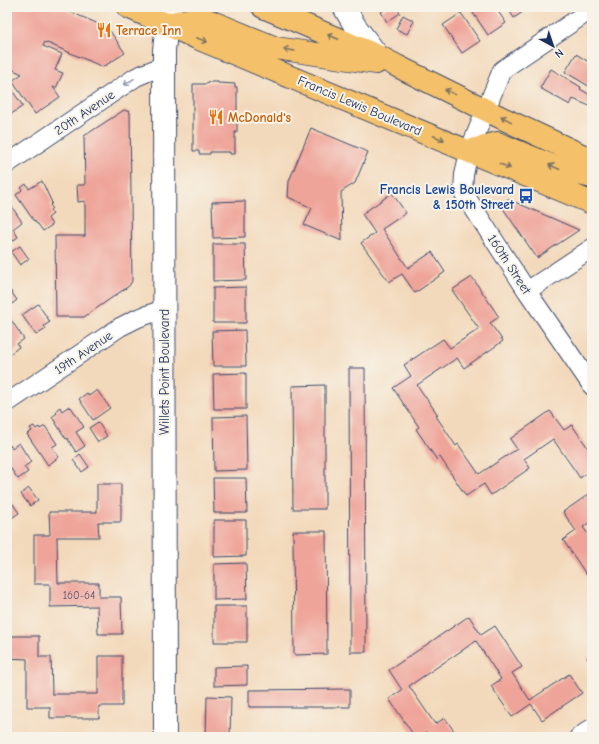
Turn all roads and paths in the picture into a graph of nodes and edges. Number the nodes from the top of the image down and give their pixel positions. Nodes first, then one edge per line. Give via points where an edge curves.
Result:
1 (128, 7) edge
2 (263, 7) edge
3 (344, 7) edge
4 (592, 9) edge
5 (169, 16) edge
6 (378, 56) junction
7 (164, 65) junction
8 (396, 66) junction
9 (485, 109) junction
10 (473, 141) junction
11 (592, 160) edge
12 (7, 164) edge
13 (592, 177) edge
14 (592, 203) edge
15 (592, 248) edge
16 (527, 291) junction
17 (164, 309) junction
18 (592, 386) edge
19 (7, 403) edge
20 (592, 728) edge
21 (165, 737) edge
22 (579, 737) edge

1 - 5 main road, Francis Lewis Boulevard
6 -> 2 main road
3 - 6 street
4 - 9 street via 502,70
5 - 7 street, Willets Point Boulevard
8 -> 5 main road via 276,48 200,17
5 -> 10 main road, Francis Lewis Boulevard
6 - 8 main road
7 -> 12 street, 20th Avenue via 136,77
7 - 17 street, Willets Point Boulevard
9 -> 8 main road
9 - 10 street
11 -> 9 main road
13 -> 10 main road via 562,170 497,143
10 -> 14 main road, Francis Lewis Boulevard
10 - 16 street, 160th Street via 464,175 463,192
15 - 16 street
16 - 18 street, 160th Street
17 - 19 street, 19th Avenue via 120,327
17 - 21 street, Willets Point Boulevard
20 - 22 street

